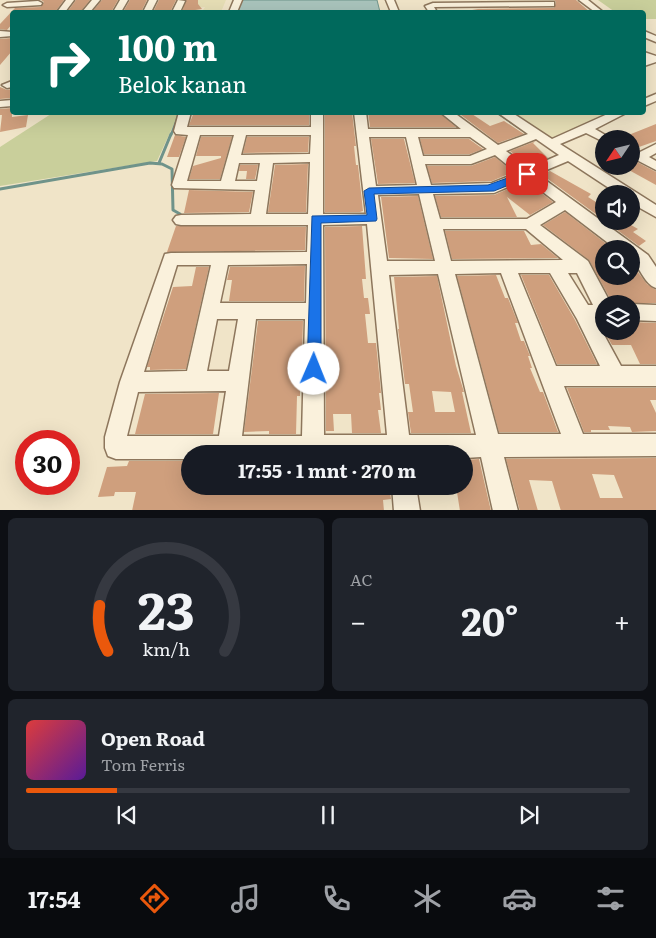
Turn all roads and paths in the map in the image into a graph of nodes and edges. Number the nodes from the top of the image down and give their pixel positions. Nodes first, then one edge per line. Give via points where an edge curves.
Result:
1 (96, 0) edge
2 (583, 0) edge
3 (595, 0) edge
4 (40, 2) edge
5 (486, 2) edge
6 (551, 4) edge
7 (5, 5) edge
8 (518, 5) junction
9 (88, 10) edge
10 (432, 10) edge
11 (524, 10) edge
12 (602, 10) edge
13 (184, 115) edge
14 (317, 115) edge
15 (360, 115) edge
16 (449, 115) edge
17 (506, 115) edge
18 (617, 115) edge
19 (587, 129) junction
20 (317, 130) junction
21 (241, 131) junction
22 (195, 132) junction
23 (362, 133) junction
24 (411, 133) junction
25 (474, 133) junction
26 (595, 133) edge
27 (534, 136) junction
28 (551, 144) junction
29 (656, 148) edge
30 (495, 150) junction
31 (640, 154) edge
32 (566, 157) junction
33 (640, 157) edge
34 (234, 158) junction
35 (266, 158) junction
36 (317, 158) junction
37 (418, 160) junction
38 (656, 166) edge
39 (527, 174) junction
40 (613, 185) edge
41 (227, 186) junction
42 (263, 186) junction
43 (425, 190) junction
44 (369, 191) junction
45 (640, 202) edge
46 (566, 203) junction
47 (656, 212) edge
48 (258, 219) junction
49 (316, 219) junction
50 (372, 219) junction
51 (181, 220) dead end
52 (434, 224) junction
53 (529, 224) junction
54 (616, 240) edge
55 (221, 258) junction
56 (316, 258) junction
57 (640, 258) edge
58 (555, 266) junction
59 (582, 266) junction
60 (507, 267) junction
61 (380, 268) junction
62 (445, 269) junction
63 (656, 281) edge
64 (596, 295) edge
65 (315, 310) junction
66 (210, 311) junction
67 (248, 311) junction
68 (595, 311) edge
69 (583, 312) junction
70 (640, 312) edge
71 (656, 313) edge
72 (550, 376) junction
73 (615, 376) junction
74 (656, 376) edge
75 (195, 381) junction
76 (238, 381) junction
77 (130, 382) junction
78 (229, 445) edge
79 (314, 445) edge
80 (399, 445) edge
81 (576, 445) junction
82 (656, 445) edge
83 (490, 446) junction
84 (473, 447) edge
85 (181, 448) edge
86 (405, 495) edge
87 (407, 510) edge
88 (506, 510) edge

1 - 9 street
2 - 12 street
3 - 12 street
4 - 7 street
5 - 8 street
5 - 10 street via 429,6
6 - 8 street
8 - 11 street
13 - 22 street via 179,130
14 - 20 street
15 - 23 street
16 - 25 street
17 - 27 street
18 - 19 street
19 - 26 street
19 - 28 street
20 - 21 street
20 - 36 street
21 - 22 street
21 - 34 street
22 - 41 street via 179,185
23 - 24 street
23 - 44 street
24 - 25 street
24 - 37 street
25 - 30 street
27 - 28 street
27 - 30 street
28 - 32 street
29 - 31 street
30 - 37 street via 471,160
30 - 39 street
32 - 39 street
32 - 40 street
33 - 38 street
34 - 35 street
34 - 41 street
35 - 36 street
35 - 42 street
36 - 49 street
37 - 43 street
39 - 43 street via 494,188
39 - 46 street
41 - 42 street
42 - 48 street
43 - 44 street
43 - 52 street
44 - 50 street
45 - 47 street
46 - 53 street
46 - 54 street
48 - 49 street
48 - 51 street
49 - 50 street
49 - 56 street
50 - 61 street
52 - 53 street
52 - 62 street
53 - 59 street
55 - 56 street
55 - 66 street
55 - 77 street via 169,261
56 - 65 street
57 - 63 street
58 - 59 street
58 - 60 street
58 - 69 street
59 - 64 street
60 - 62 street
60 - 72 street
61 - 62 street
61 - 80 street
62 - 83 street
65 - 67 street
65 - 79 street
66 - 67 street
66 - 75 street
67 - 76 street
68 - 69 street
69 - 73 street
70 - 71 street
72 - 73 street
72 - 81 street
73 - 74 street
75 - 76 street
75 - 77 street
76 - 78 street
77 - 85 street via 116,448
81 - 82 street
81 - 83 street
83 - 84 street
83 - 88 street
86 - 87 street

